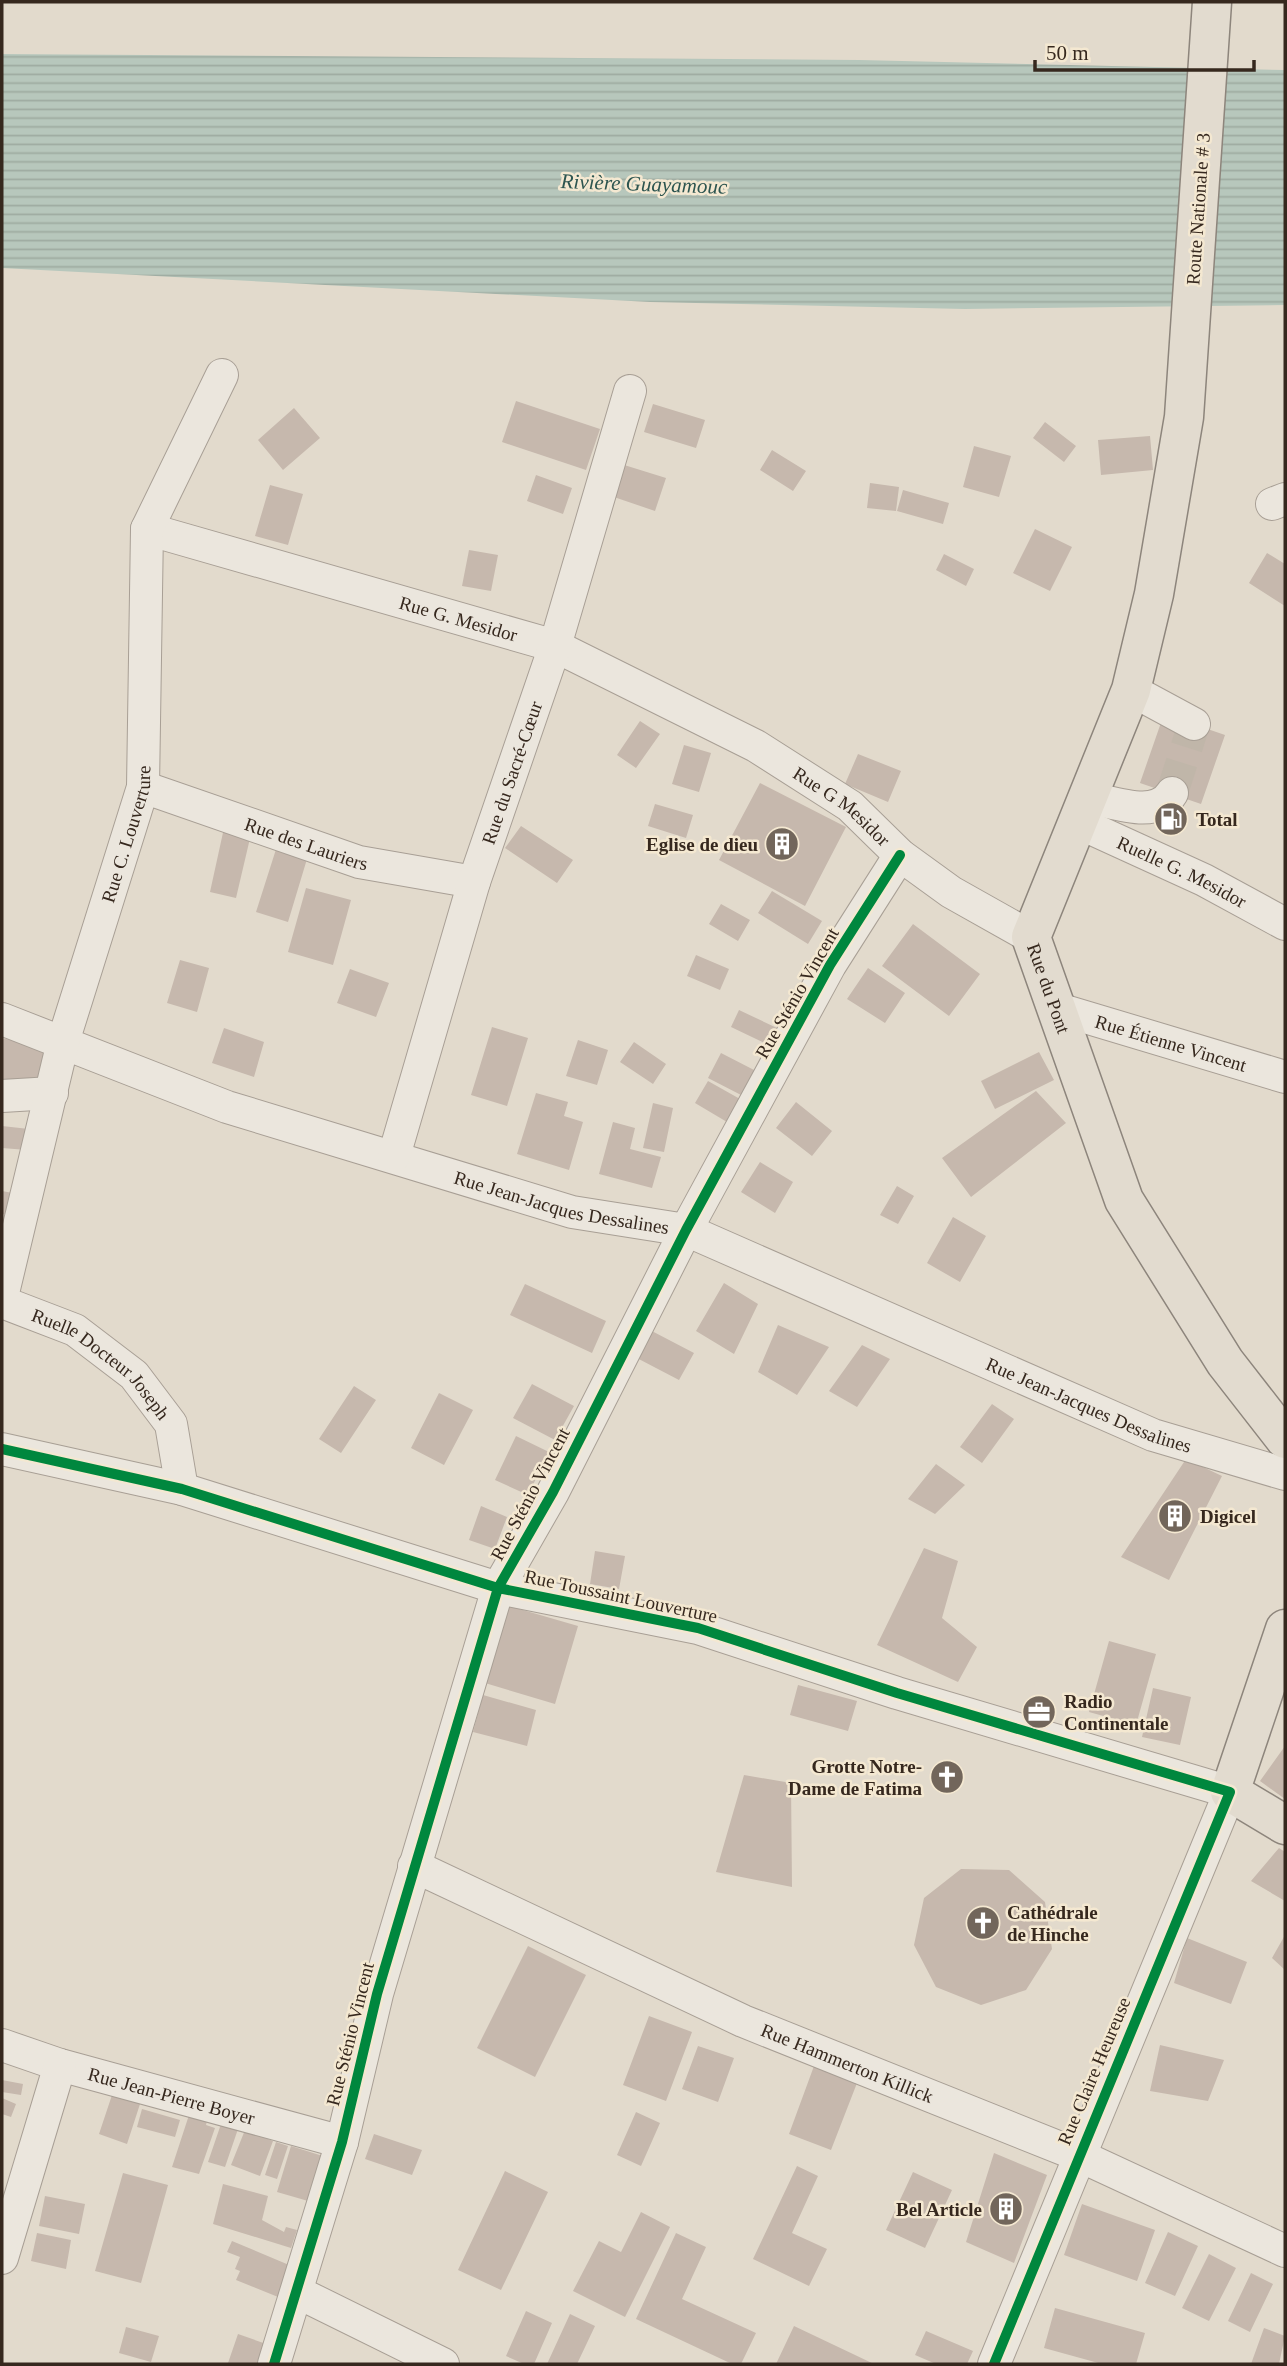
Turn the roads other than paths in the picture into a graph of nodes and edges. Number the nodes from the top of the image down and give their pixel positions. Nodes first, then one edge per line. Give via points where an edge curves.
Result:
1 (1212, 2) edge
2 (222, 375) dead end
3 (629, 391) dead end
4 (1184, 417) joint
5 (147, 529) junction
6 (555, 646) junction
7 (1131, 690) junction
8 (1194, 724) dead end
9 (756, 746) joint
10 (143, 787) junction
11 (1172, 793) tunnel mouth
12 (1082, 809) junction
13 (900, 855) junction
14 (474, 882) junction
15 (1285, 924) edge
16 (1031, 937) junction
17 (1055, 1008) junction
18 (2, 1019) edge
19 (63, 1042) junction
20 (1285, 1077) edge
21 (52, 1093) junction
22 (2, 1096) edge
23 (394, 1156) junction
24 (686, 1230) junction
25 (2, 1297) edge
26 (2, 1303) edge
27 (1285, 1439) edge
28 (2, 1449) edge
29 (1285, 1474) edge
30 (182, 1489) junction
31 (498, 1588) junction
32 (1285, 1629) edge
33 (1230, 1792) junction
34 (1285, 1825) edge
35 (414, 1866) junction
36 (2, 2045) edge
37 (60, 2064) junction
38 (342, 2142) junction
39 (1078, 2155) junction
40 (1285, 2251) edge
41 (2, 2258) edge
42 (297, 2292) junction
43 (274, 2364) edge
44 (443, 2364) edge
45 (994, 2364) edge

1 - 4 main road, Route Nationale # 3
2 - 5 street, Rue C. Louverture
3 - 6 street, Rue du Sacré-Cœur
4 - 7 main road, Rue du Pont via 1154,594
5 - 6 street, Rue G. Mesidor
5 - 10 street, Rue C. Louverture
6 - 9 street, Rue G. Mesidor
6 - 14 street, Rue du Sacré-Cœur
7 - 8 street
7 - 12 main road, Rue du Pont
9 - 13 street, Rue G Mesidor via 850,806
10 - 14 street, Rue des Lauriers via 359,862
10 - 19 street, Rue C. Louverture
11 - 12 street via 1166,805 1154,809
12 - 15 street, Ruelle G. Mesidor
12 - 16 main road, Rue du Pont
13 - 16 street, Rue G Mesidor via 951,892
13 - 24 street, Rue Sténio Vincent via 830,965
14 - 23 street, Rue du Sacré-Cœur
16 - 17 main road, Rue du Pont
17 - 20 street, Rue Étienne Vincent
17 - 27 main road, Rue du Pont via 1124,1200 1224,1362
18 - 19 street, Rue Jean-Jacques Dessalines
19 - 21 street, Rue C. Louverture
19 - 23 street, Rue Jean-Jacques Dessalines via 227,1107
21 - 22 street
21 - 25 street, Rue C. Louverture
23 - 24 street, Rue Jean-Jacques Dessalines via 572,1212
24 - 29 street, Rue Jean-Jacques Dessalines via 1153,1435
24 - 31 street, Rue Sténio Vincent via 553,1492
26 - 30 street, Ruelle Docteur Joseph via 75,1330 134,1375 171,1424
28 - 30 street, Rue Toussaint Louverture
30 - 31 street, Rue Toussaint Louverture
31 - 33 street, Rue Toussaint Louverture via 698,1628
31 - 35 street, Rue Sténio Vincent
32 - 33 main road, Rue Claire Heureuse
33 - 34 main road, Rue Toussaint Louverture
33 - 39 street, Rue Claire Heureuse
35 - 38 street, Rue Sténio Vincent
35 - 39 street, Rue Hammerton Killick via 743,2021
36 - 37 street, Rue Jean-Pierre Boyer
37 - 38 street, Rue Jean-Pierre Boyer
37 - 41 street
38 - 42 street, Rue Sténio Vincent
39 - 40 street, Rue Hammerton Killick
39 - 45 street, Rue Claire Heureuse
42 - 43 street, Rue Sténio Vincent
42 - 44 street

